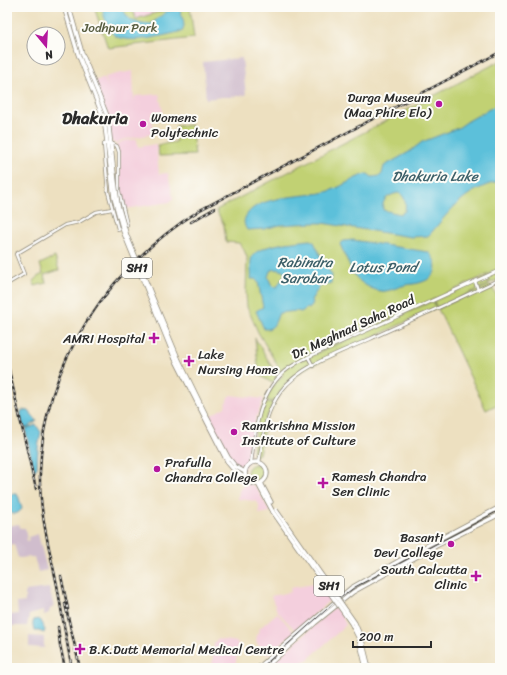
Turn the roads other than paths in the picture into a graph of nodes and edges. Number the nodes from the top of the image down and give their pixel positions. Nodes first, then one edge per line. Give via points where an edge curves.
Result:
1 (64, 7) edge
2 (69, 7) edge
3 (107, 144) junction
4 (109, 160) junction
5 (118, 160) junction
6 (112, 209) junction
7 (500, 270) edge
8 (500, 279) edge
9 (475, 281) junction
10 (7, 284) edge
11 (478, 290) junction
12 (308, 357) junction
13 (181, 366) junction
14 (313, 366) junction
15 (259, 463) junction
16 (251, 464) junction
17 (245, 472) junction
18 (246, 478) junction
19 (260, 484) junction
20 (500, 507) edge
21 (500, 514) edge
22 (258, 668) edge
23 (265, 668) edge
24 (368, 668) edge

1 - 3 main road, SH1 via 78,54 104,119
2 - 3 main road, SH1 via 90,75 106,112
3 - 4 main road, SH1
3 - 4 street
3 - 5 street via 117,146
4 - 5 main road
4 - 6 street via 108,192
4 - 13 main road, SH1, bridge via 127,236
5 - 6 street via 119,191 127,225 118,229
6 - 10 street via 96,212 79,222 65,225 16,254 24,274
7 - 9 street, Dr. Meghnad Saha Road
8 - 11 street, Dr. Meghnad Saha Road
9 - 11 street
9 - 12 street, Dr. Meghnad Saha Road
11 - 14 street, Dr. Meghnad Saha Road
12 - 14 street
12 - 16 street, Dr. Meghnad Saha Road via 289,368 269,391 256,425
13 - 17 main road, SH1 via 228,457 236,467
13 - 18 main road, SH1 via 201,413 228,463
14 - 15 street, Dr. Meghnad Saha Road via 289,382 270,410 264,428
15 - 16 main road
15 - 19 main road via 266,467 267,471 266,479
16 - 17 main road
17 - 18 main road
18 - 19 main road, SH1 via 250,483
19 - 24 main road, SH1, bridge via 274,511 355,623 364,645
20 - 22 main road via 350,588
21 - 23 main road via 363,586 344,599

